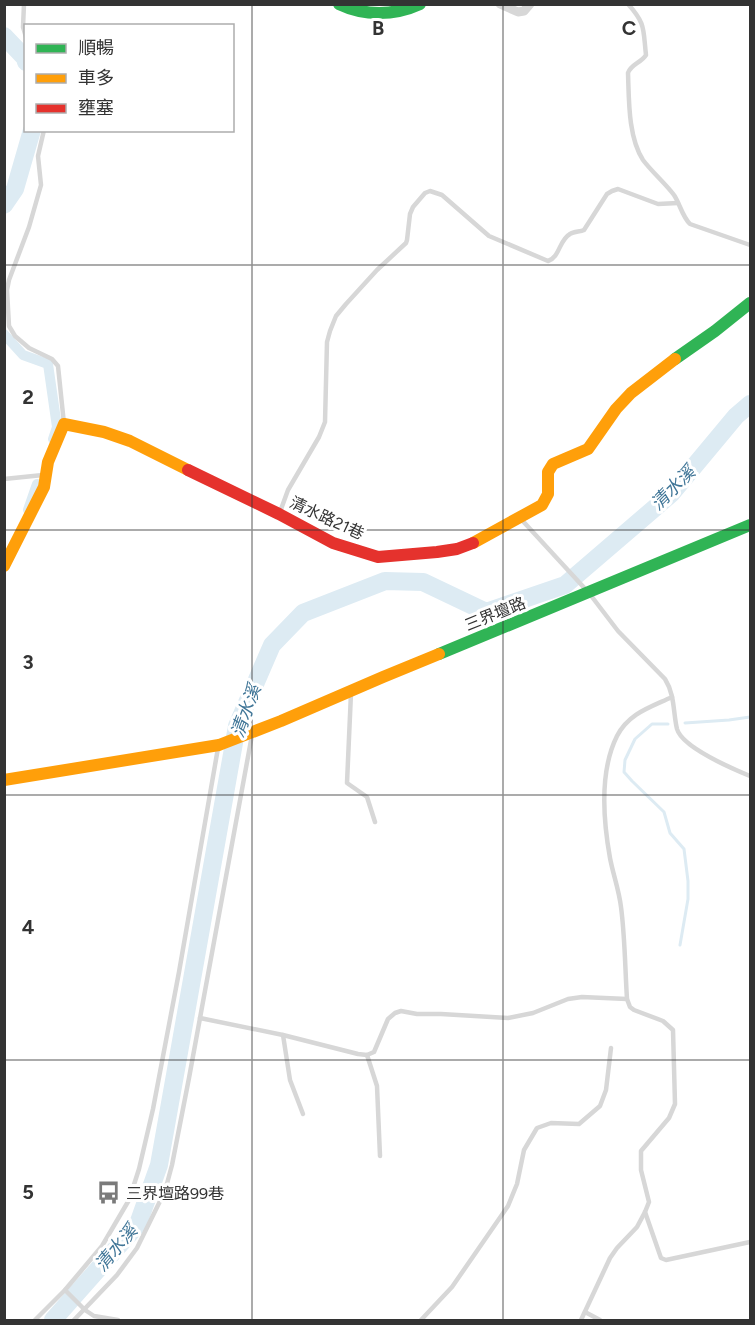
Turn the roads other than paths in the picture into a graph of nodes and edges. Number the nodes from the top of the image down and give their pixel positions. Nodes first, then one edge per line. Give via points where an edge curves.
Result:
1 (24, 4) edge
2 (339, 4) edge
3 (420, 4) edge
4 (500, 4) edge
5 (530, 4) edge
6 (628, 4) edge
7 (24, 30) edge
8 (44, 132) edge
9 (678, 203) junction
10 (750, 245) edge
11 (750, 303) edge
12 (64, 424) junction
13 (46, 475) junction
14 (4, 479) edge
15 (279, 514) junction
16 (520, 518) junction
17 (750, 525) edge
18 (4, 566) edge
19 (589, 593) junction
20 (351, 690) junction
21 (672, 697) junction
22 (252, 734) junction
23 (219, 745) junction
24 (750, 776) edge
25 (4, 780) edge
26 (375, 822) dead end
27 (627, 999) junction
28 (200, 1018) junction
29 (283, 1035) junction
30 (611, 1048) dead end
31 (367, 1055) junction
32 (303, 1114) dead end
33 (380, 1156) dead end
34 (645, 1212) junction
35 (750, 1242) edge
36 (67, 1292) junction
37 (85, 1310) junction
38 (585, 1312) junction
39 (34, 1320) edge
40 (74, 1320) edge
41 (118, 1320) edge
42 (421, 1320) edge
43 (581, 1320) edge
44 (600, 1320) edge

1 - 7 lane
2 - 3 street via 357,11 381,13
4 - 5 street via 518,12
6 - 9 lane via 642,23 646,55 628,73 631,125 643,159
8 - 12 lane via 38,156 41,185 9,280 9,326 29,348 58,366
9 - 10 lane via 690,224
9 - 15 lane via 658,204 612,190 584,230 567,236 553,260 548,261 489,236 442,195 425,193 410,214 406,243 336,316 327,342 325,422
11 - 16 street, 清水路21巷 via 632,393 588,448 550,466 547,499
12 - 13 street
12 - 15 street, 清水路21巷 via 130,441
13 - 14 lane
13 - 18 street via 44,487
15 - 16 street, 清水路21巷 via 333,543 378,557 468,546
16 - 19 lane
17 - 19 street, 三界壇路
19 - 20 street, 三界壇路
19 - 21 lane via 618,631 665,680
20 - 22 street, 三界壇路
20 - 26 lane via 347,783 367,797
21 - 24 lane via 682,739
21 - 27 lane via 627,722 609,757 604,809 621,907
22 - 23 street, 三界壇路
22 - 28 lane
23 - 25 street
23 - 36 lane via 180,972 140,1169 129,1200 102,1246
27 - 31 lane via 568,999 508,1018 401,1011 388,1019 374,1052
27 - 34 lane via 634,1010 663,1021 673,1030 675,1104 669,1118 641,1151 649,1202
28 - 29 lane
28 - 37 lane via 165,1191 137,1248
29 - 31 lane
29 - 32 lane via 290,1080
30 - 42 lane via 600,1106 579,1124 551,1123 537,1128 524,1150 508,1206 452,1287
31 - 33 lane via 377,1086
34 - 35 lane via 661,1258 666,1260
34 - 38 lane via 610,1258
36 - 37 lane
36 - 39 lane
37 - 40 lane
37 - 41 lane via 94,1316
38 - 43 lane
38 - 44 lane

